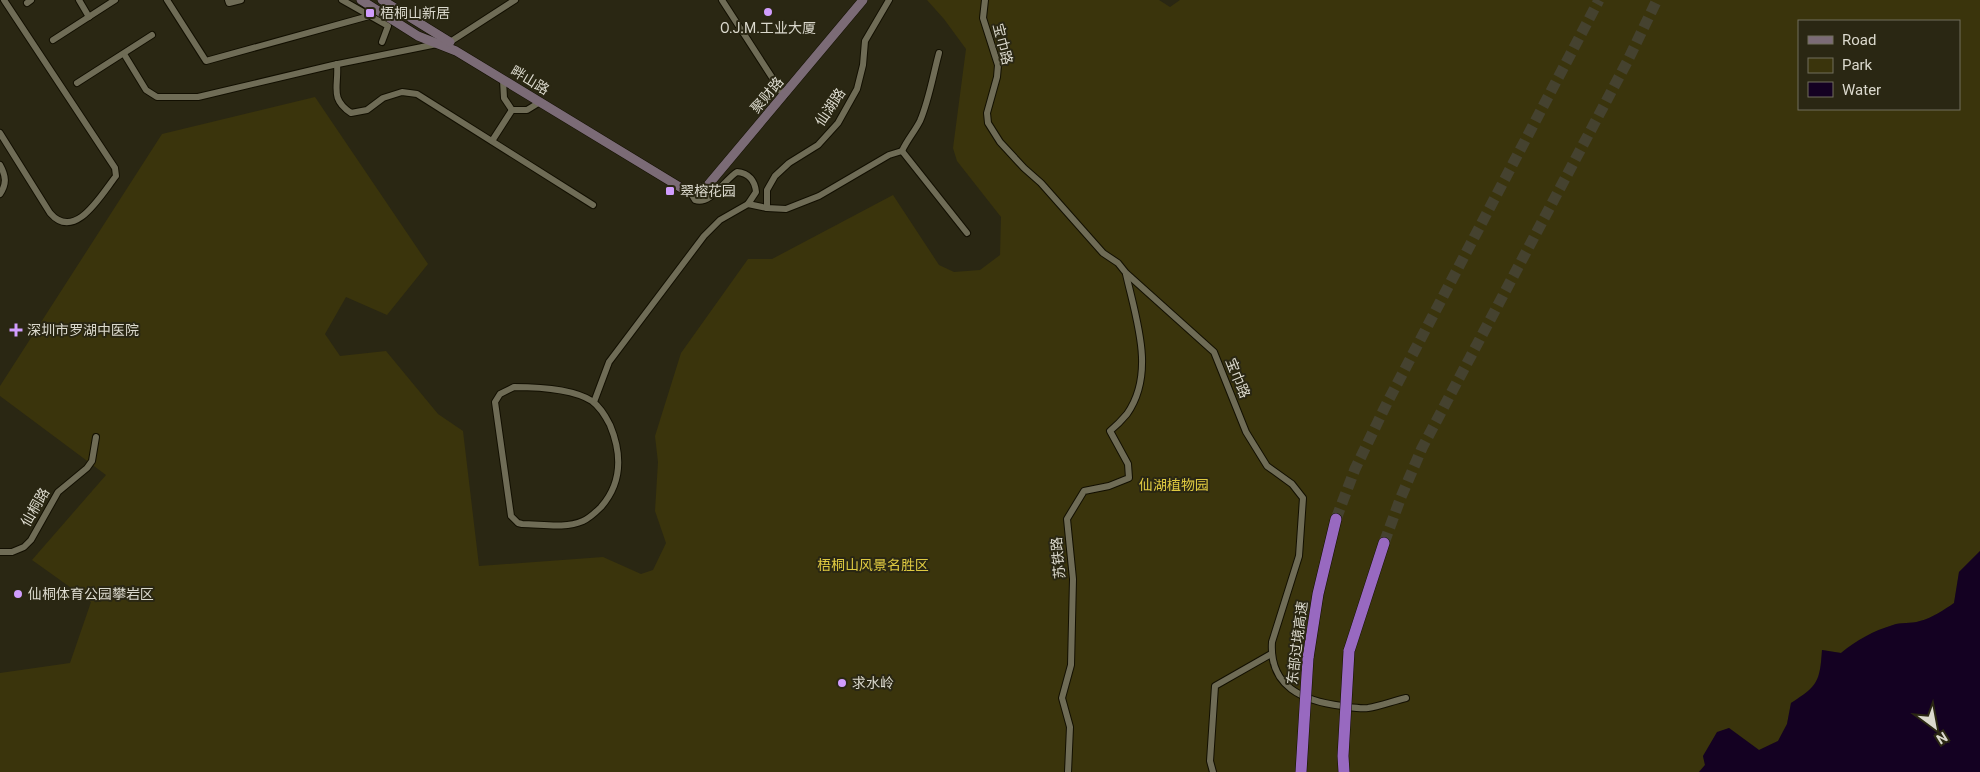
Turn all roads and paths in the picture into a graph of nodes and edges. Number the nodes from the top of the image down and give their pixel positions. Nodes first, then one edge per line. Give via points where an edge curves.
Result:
1 (4, 0) edge
2 (79, 0) edge
3 (115, 0) edge
4 (167, 0) edge
5 (228, 0) edge
6 (241, 0) edge
7 (342, 0) edge
8 (361, 0) edge
9 (382, 0) edge
10 (515, 0) edge
11 (722, 0) edge
12 (863, 0) edge
13 (889, 0) edge
14 (986, 0) edge
15 (89, 16) junction
16 (370, 16) junction
17 (152, 35) dead end
18 (53, 40) dead end
19 (382, 42) dead end
20 (450, 42) joint
21 (438, 44) junction
22 (939, 53) dead end
23 (124, 54) junction
24 (337, 64) junction
25 (503, 80) junction
26 (77, 83) dead end
27 (784, 96) junction
28 (540, 102) junction
29 (512, 110) junction
30 (0, 133) edge
31 (492, 141) junction
32 (902, 151) junction
33 (0, 165) edge
34 (686, 190) junction
35 (0, 194) edge
36 (748, 204) junction
37 (593, 205) dead end
38 (767, 208) junction
39 (967, 233) dead end
40 (1126, 273) junction
41 (594, 402) junction
42 (96, 437) dead end
43 (1336, 519) tunnel mouth
44 (1384, 543) tunnel mouth
45 (0, 552) edge
46 (1271, 654) junction
47 (1406, 698) dead end
48 (1068, 772) edge
49 (1213, 772) edge
50 (1301, 772) edge
51 (1344, 772) edge

1 - 30 street via 116,168 116,176 84,216 64,223 50,213
2 - 15 street
3 - 15 street
4 - 16 street via 206,61
5 - 6 street via 229,3
7 - 16 street
8 - 21 street, 畔山路 via 418,36
9 - 20 street
10 - 20 street
11 - 27 street
12 - 27 street, 聚财路
13 - 38 street, 仙湖路 via 865,41 857,89 838,123 818,145 789,163 776,176 767,190
14 - 40 street, 宝巾路 via 983,18 998,65 998,77 987,114 988,123 1000,142 1042,183 1103,253
15 - 18 street
16 - 19 street via 388,26
17 - 23 street
21 - 24 street
21 - 25 street, 畔山路 via 456,51
22 - 32 street via 920,122
23 - 24 street via 146,90 157,97 198,97
23 - 26 street
24 - 31 street via 336,95 342,107 351,113 368,110 383,98 402,92 417,94
25 - 28 street, 畔山路
25 - 29 street via 504,98
27 - 34 street, 聚财路 via 708,185
28 - 29 street via 527,110
28 - 34 street, 畔山路
29 - 31 street
31 - 37 street
32 - 38 street via 889,154 819,196 786,209
32 - 39 street
33 - 35 street via 5,182
34 - 36 street via 695,200 704,201 729,176 742,172 756,186
36 - 38 street
36 - 41 street via 720,220 704,236 608,362
40 - 46 street, 宝巾路 via 1214,352 1246,432 1267,466 1292,484 1303,498 1299,556
40 - 48 street, 苏铁路 via 1143,348 1141,384 1127,414 1110,431 1128,464 1129,478 1084,491 1067,519 1073,579 1072,665 1062,698 1070,727
41 - 41 street via 608,421 617,445 618,469 611,493 596,513 578,523 518,523 509,508 495,407 497,398 504,390 519,387 577,394
42 - 45 street, 仙桐路 via 92,461 58,492 31,540 12,552
43 - 50 highway, 东部过境高速, bridge via 1318,594 1308,658
44 - 51 highway, bridge via 1349,650
46 - 47 street via 1284,684 1299,696 1367,709
46 - 49 street via 1215,686 1210,761

